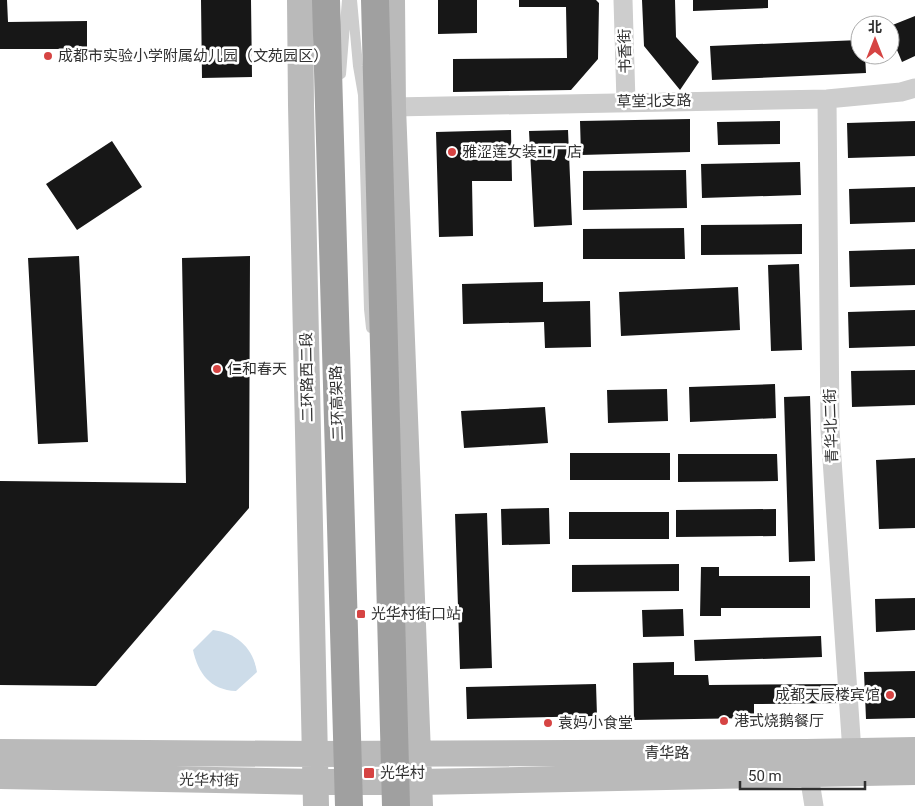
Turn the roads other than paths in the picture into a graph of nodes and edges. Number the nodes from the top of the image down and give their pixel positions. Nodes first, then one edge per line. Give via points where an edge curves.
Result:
1 (300, 0) edge
2 (326, 0) edge
3 (347, 0) edge
4 (352, 0) edge
5 (375, 0) edge
6 (392, 0) edge
7 (623, 0) edge
8 (341, 83) dead end
9 (915, 88) edge
10 (827, 99) junction
11 (626, 102) junction
12 (393, 107) junction
13 (345, 322) dead end
14 (385, 423) junction
15 (338, 424) junction
16 (915, 750) edge
17 (0, 752) edge
18 (852, 752) junction
19 (418, 753) junction
20 (315, 754) junction
21 (807, 764) junction
22 (915, 772) edge
23 (0, 776) edge
24 (316, 794) edge
25 (420, 794) edge
26 (349, 806) edge
27 (396, 806) edge
28 (814, 806) edge

1 - 20 main road, 二环路西二段
2 - 15 highway, 二环高架路
3 - 8 lane
4 - 14 lane via 363,95 369,309
5 - 14 highway
6 - 12 main road
7 - 11 street, 书香街
9 - 10 street, 草堂北支路
10 - 11 street, 草堂北支路
10 - 18 street, 青华北二街 via 830,430
11 - 12 street, 草堂北支路
12 - 19 main road
13 - 15 lane
14 - 27 highway
15 - 26 highway, 二环高架路
16 - 18 main road, 青华路
17 - 20 main road, 光华村街
18 - 21 main road, 青华路
19 - 20 main road, 光华村街
19 - 21 main road, 青华路
19 - 25 main road
20 - 24 main road, 二环路西二段
21 - 22 main road, 青华路
21 - 25 main road, 青华路
21 - 28 street
23 - 24 main road, 光华村街
24 - 25 main road, 光华村街

